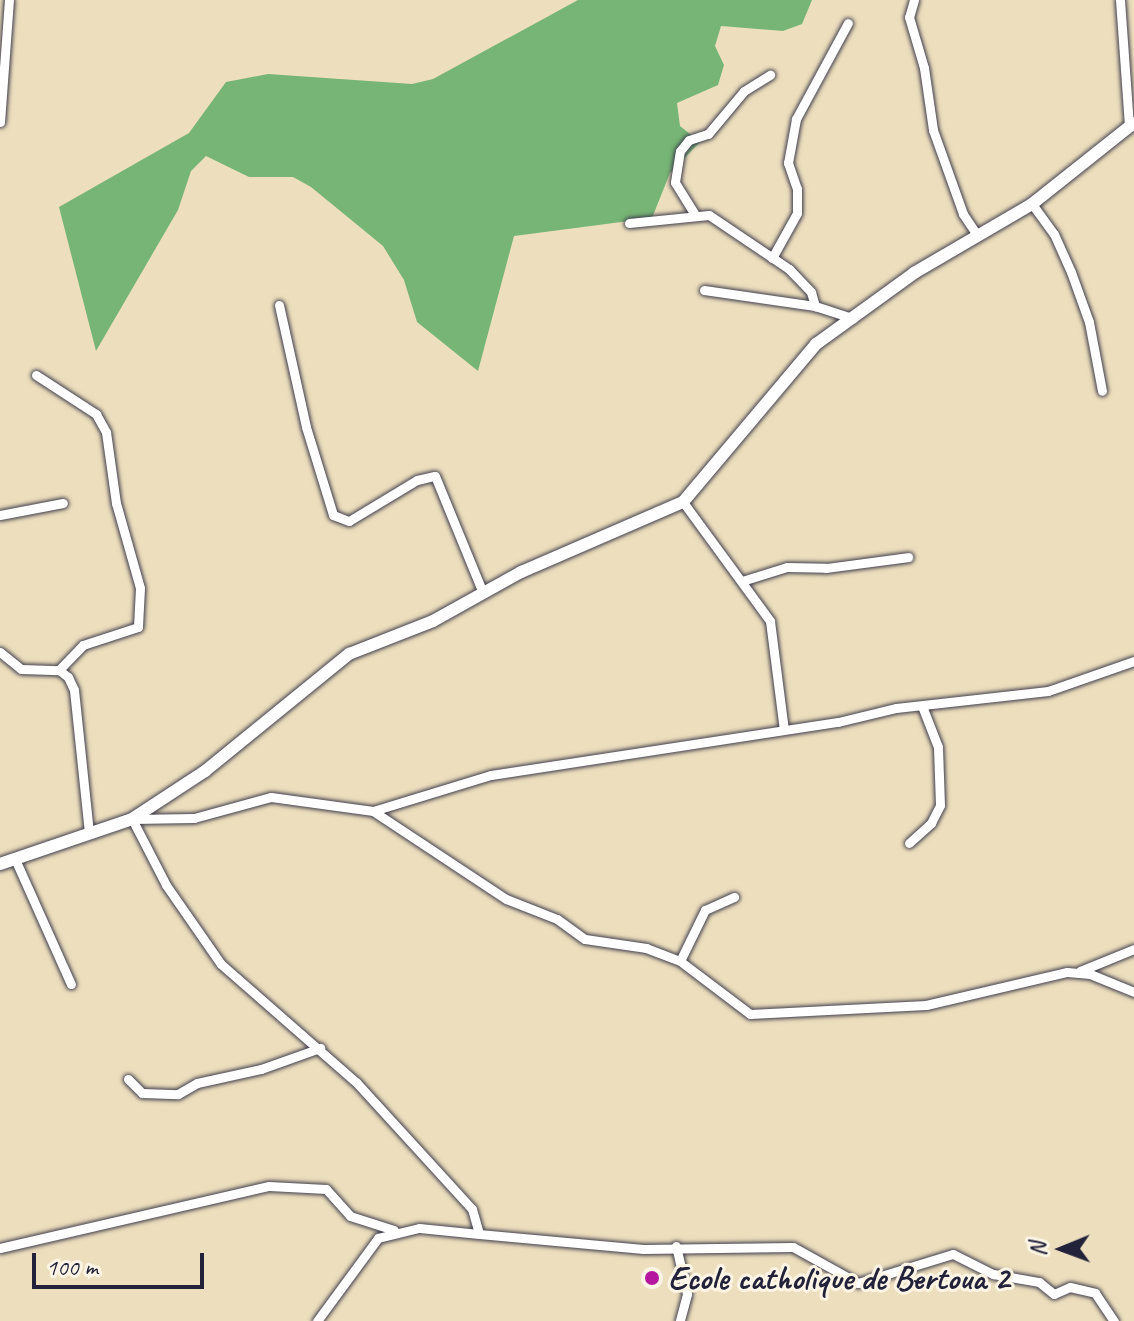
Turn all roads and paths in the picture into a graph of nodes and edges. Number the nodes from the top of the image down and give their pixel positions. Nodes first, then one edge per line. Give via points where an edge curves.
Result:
1 (9, 0) edge
2 (914, 0) edge
3 (1120, 0) edge
4 (848, 23) dead end
5 (770, 75) dead end
6 (0, 122) edge
7 (1132, 124) edge
8 (1032, 204) junction
9 (694, 213) junction
10 (629, 223) dead end
11 (977, 235) junction
12 (772, 258) junction
13 (704, 290) dead end
14 (279, 305) dead end
15 (815, 306) junction
16 (853, 318) junction
17 (36, 375) dead end
18 (1102, 391) dead end
19 (683, 502) junction
20 (63, 503) dead end
21 (0, 515) edge
22 (908, 557) dead end
23 (742, 581) junction
24 (483, 593) junction
25 (0, 652) edge
26 (1134, 661) edge
27 (59, 670) junction
28 (922, 706) junction
29 (784, 730) junction
30 (373, 811) junction
31 (132, 819) junction
32 (89, 832) junction
33 (909, 843) dead end
34 (15, 859) junction
35 (0, 864) edge
36 (734, 897) dead end
37 (1134, 949) edge
38 (680, 961) junction
39 (1077, 972) junction
40 (71, 984) dead end
41 (1134, 992) edge
42 (320, 1048) junction
43 (128, 1079) dead end
44 (395, 1230) junction
45 (479, 1234) junction
46 (676, 1246) junction
47 (0, 1248) edge
48 (321, 1319) edge
49 (680, 1321) edge
50 (1114, 1321) edge

1 - 6 street
2 - 11 street via 909,17 924,68 933,130 963,214
3 - 7 street
4 - 12 street via 796,119 788,163 799,202
5 - 9 street via 744,91 708,134 689,140 680,151 675,182
7 - 8 street
8 - 11 street
8 - 18 street via 1054,234 1071,272 1089,322
9 - 10 street
9 - 12 street via 739,231
11 - 16 street
12 - 15 street via 811,292
13 - 15 street
14 - 24 street via 333,515 349,521 417,480 435,476
15 - 16 street
16 - 19 street via 794,364
17 - 27 street via 96,414 106,432 116,503 140,588 138,627 83,645
19 - 23 street
19 - 24 street
20 - 21 street
22 - 23 street via 826,568 787,567
23 - 29 street via 770,621
24 - 31 street via 433,621 349,654 205,771
25 - 27 street via 21,669
26 - 28 street via 1048,691
27 - 32 street via 74,690
28 - 29 street
28 - 33 street via 938,747 940,805 931,823
29 - 30 street via 491,775
30 - 31 street via 271,797 194,818
30 - 38 street via 433,855 585,939 646,948
31 - 32 street
31 - 42 street via 166,885 221,964
32 - 34 street
34 - 35 street
34 - 40 street
36 - 38 street via 705,910
37 - 39 street
38 - 39 street via 732,1005 768,1015 926,1005
39 - 41 street
42 - 43 street via 261,1069 197,1083 178,1094 142,1093
42 - 45 street via 472,1209
44 - 45 street
44 - 47 street via 350,1216 326,1189 269,1186
44 - 48 street via 371,1243
45 - 46 street via 643,1249
46 - 49 street via 687,1294
46 - 50 street via 793,1247 858,1283 953,1254 993,1274 1039,1282 1054,1294 1070,1287 1095,1293

